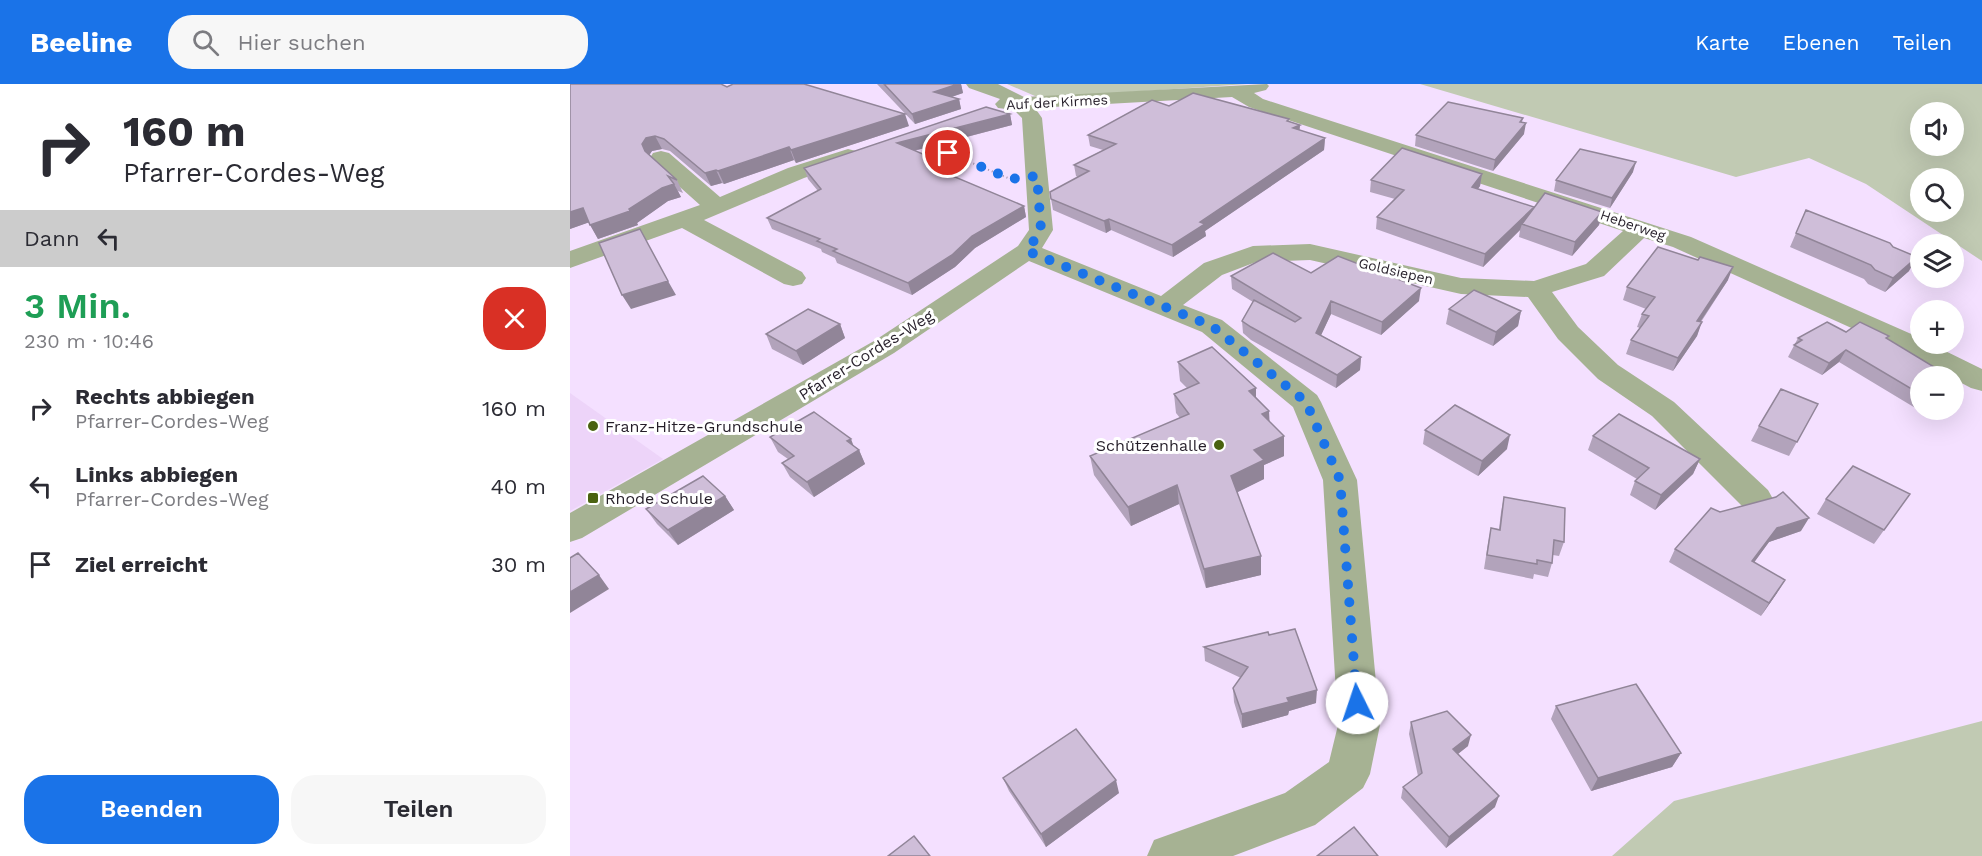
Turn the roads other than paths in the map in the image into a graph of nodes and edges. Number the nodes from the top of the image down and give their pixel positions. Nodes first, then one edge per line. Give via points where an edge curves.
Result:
1 (976, 84) edge
2 (1269, 84) edge
3 (1236, 91) junction
4 (1023, 104) junction
5 (988, 108) edge
6 (873, 147) edge
7 (661, 158) dead end
8 (717, 207) junction
9 (684, 219) junction
10 (1641, 227) junction
11 (1027, 251) junction
12 (570, 260) edge
13 (793, 278) dead end
14 (1536, 289) junction
15 (1164, 306) junction
16 (1982, 381) edge
17 (1756, 499) dead end
18 (570, 529) edge
19 (1170, 856) edge

1 - 4 street
2 - 3 street, Auf der Kirmes
3 - 4 street, Auf der Kirmes
3 - 10 street, Heberweg via 1256,103
4 - 5 street, Auf der Kirmes
4 - 11 street, Pfarrer-Cordes-Weg via 1032,118 1041,230
6 - 8 street via 796,173
7 - 8 street
8 - 9 street
9 - 12 street
9 - 13 street
10 - 14 street, Goldsiepen via 1595,270
10 - 16 street, Heberweg via 1899,339
11 - 15 street
11 - 18 street, Pfarrer-Cordes-Weg via 884,347
14 - 15 street, Goldsiepen via 1461,286 1310,252 1253,254 1213,269
14 - 17 street via 1568,333 1608,372 1663,409
15 - 19 street via 1212,326 1306,402 1340,480 1359,725 1348,774 1299,810

